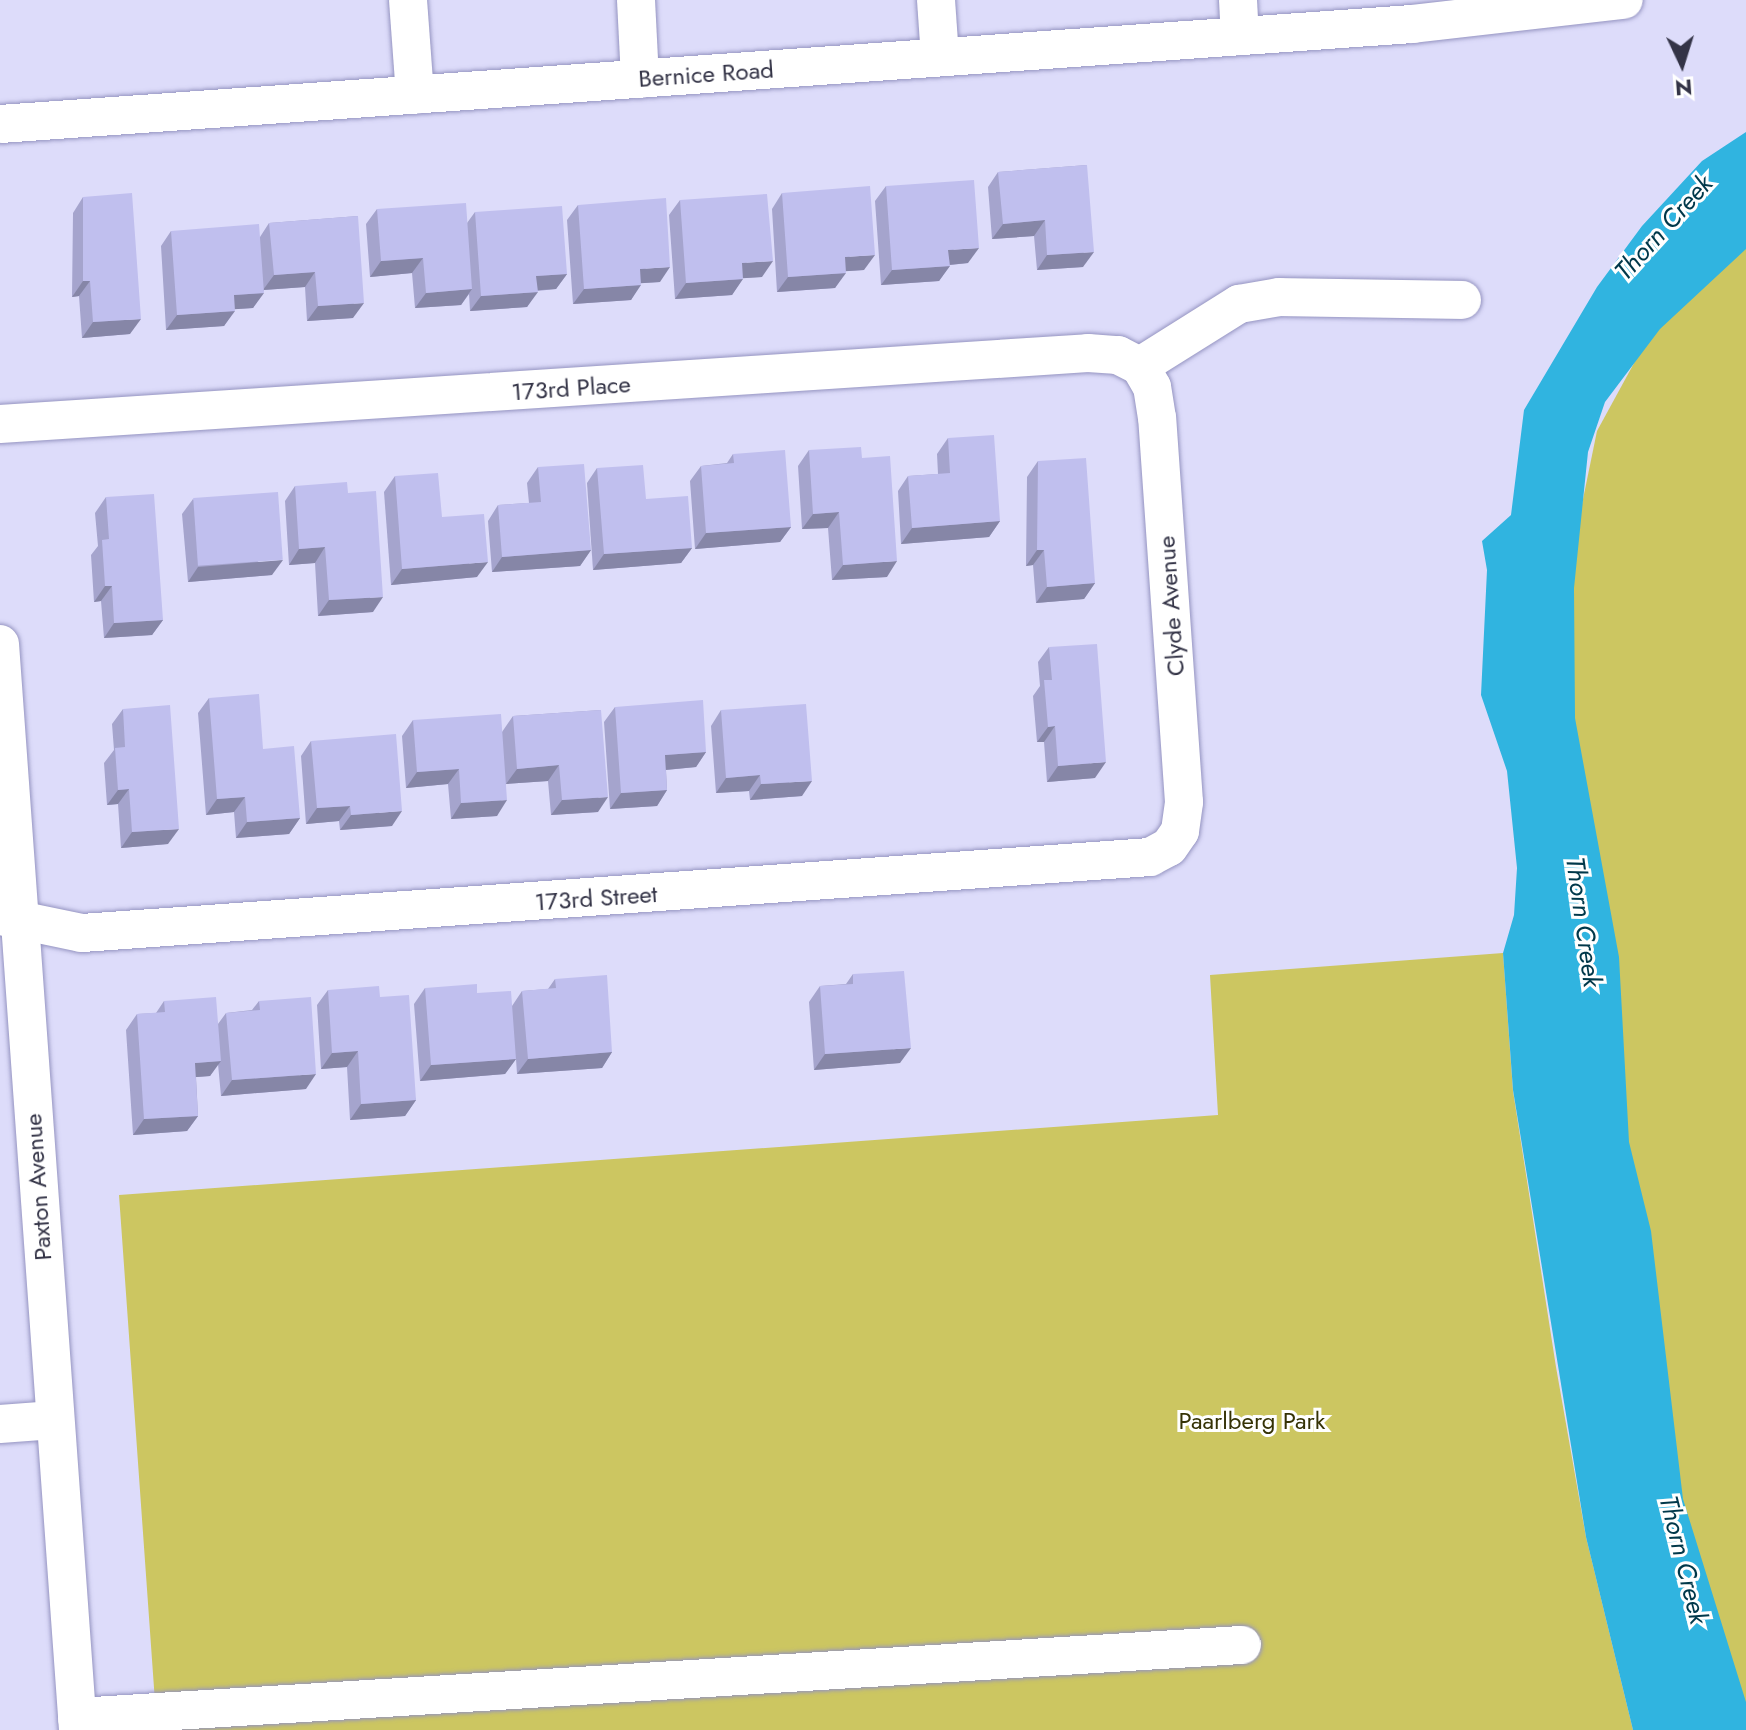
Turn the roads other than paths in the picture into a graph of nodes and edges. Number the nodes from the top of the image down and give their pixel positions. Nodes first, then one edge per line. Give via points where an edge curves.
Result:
1 (408, 0) edge
2 (636, 0) edge
3 (936, 0) edge
4 (1624, 0) edge
5 (1525, 4) edge
6 (1411, 12) edge
7 (1239, 18) edge
8 (940, 57) junction
9 (640, 79) junction
10 (415, 95) junction
11 (0, 124) edge
12 (1462, 300) dead end
13 (1140, 366) junction
14 (0, 424) edge
15 (0, 644) edge
16 (7, 840) edge
17 (1169, 847) joint
18 (10, 919) edge
19 (54, 1420) junction
20 (0, 1424) edge
21 (1242, 1645) dead end
22 (78, 1723) edge

1 - 10 street
2 - 9 street
3 - 8 street
4 - 5 street, Bernice Road
5 - 6 street, Bernice Road
6 - 7 street, Bernice Road
7 - 8 street, Bernice Road
8 - 9 street, Bernice Road
9 - 10 street, Bernice Road
10 - 11 street, Bernice Road
12 - 13 street via 1279,297 1239,304
13 - 14 street, 173rd Place via 1118,355 1088,353
13 - 17 street, Clyde Avenue via 1152,387 1157,418 1184,802 1180,831
15 - 16 street, Paxton Avenue
16 - 18 street, Paxton Avenue
17 - 18 street, 173rd Street via 1125,862 82,933
18 - 19 street, Paxton Avenue
19 - 20 street
19 - 22 street, Paxton Avenue
21 - 22 street

